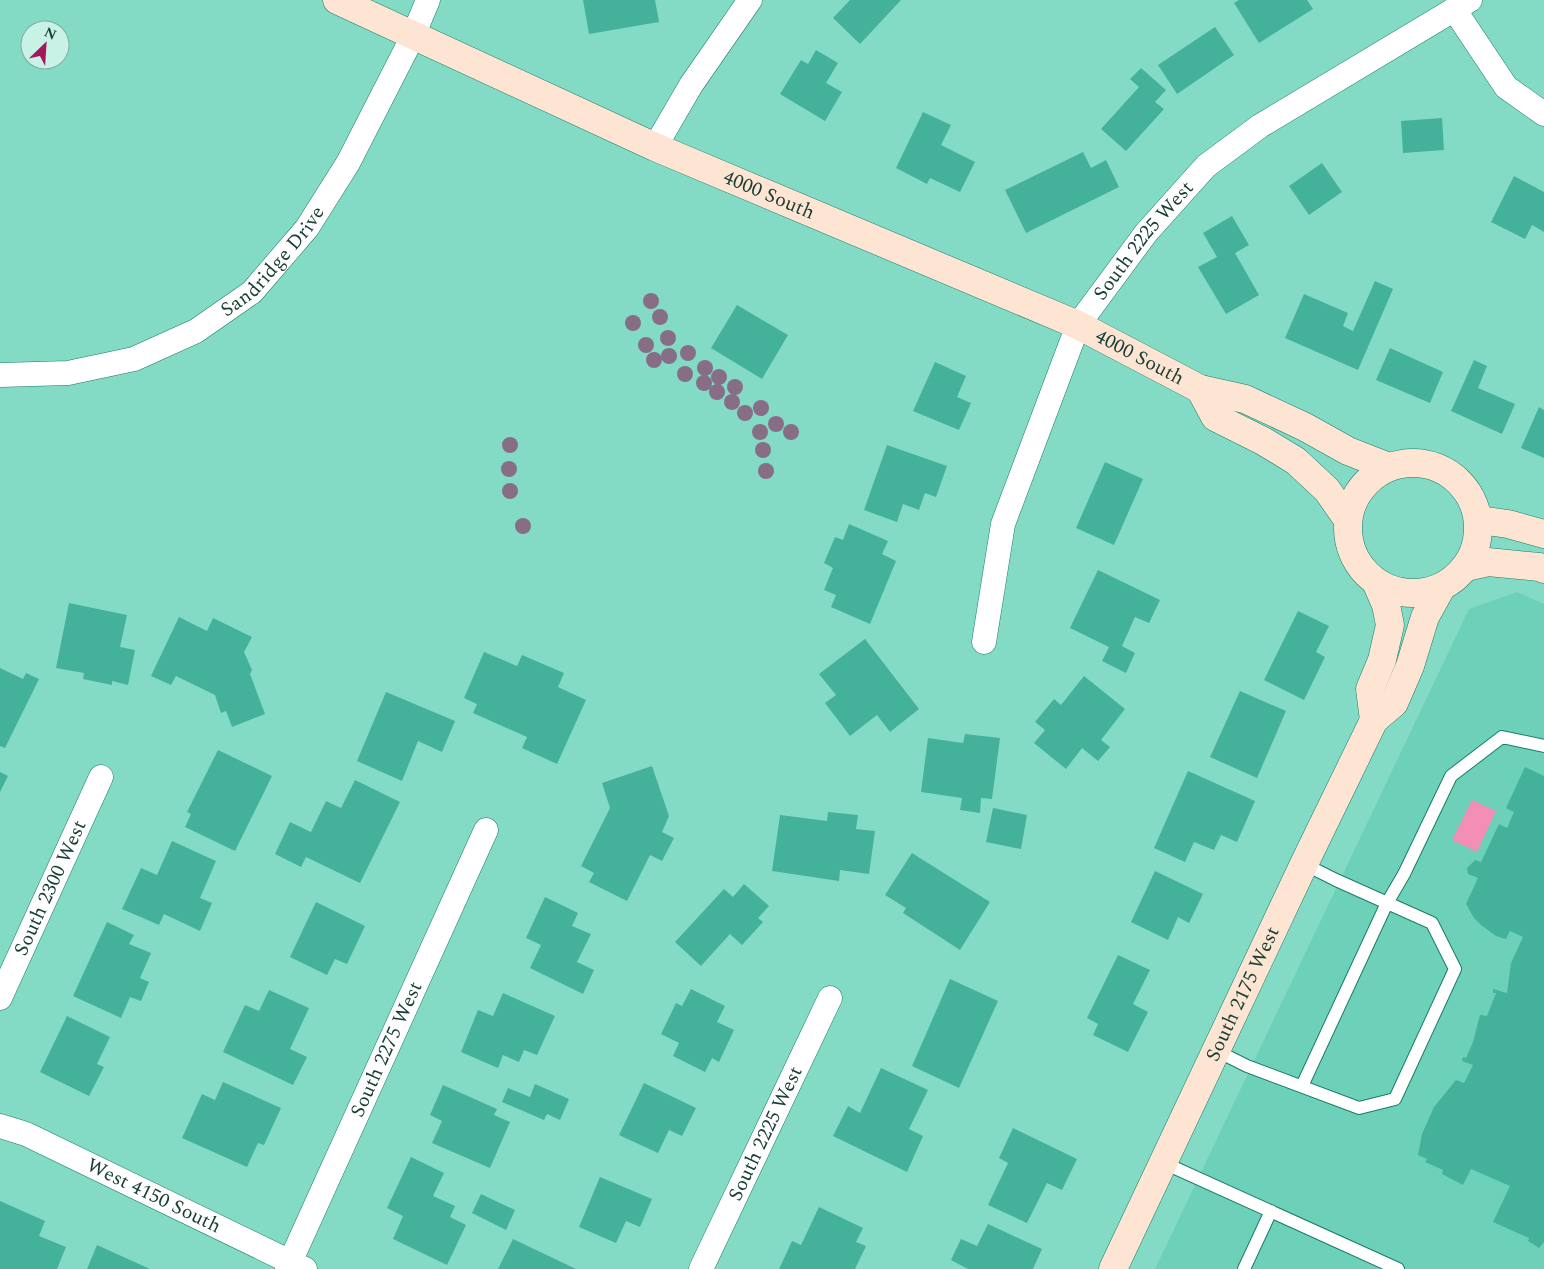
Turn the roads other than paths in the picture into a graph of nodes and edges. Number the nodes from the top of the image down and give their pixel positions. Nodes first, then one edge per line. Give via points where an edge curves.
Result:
1 (338, 0) edge
2 (428, 0) edge
3 (750, 0) edge
4 (1462, 5) edge
5 (413, 36) junction
6 (1544, 114) edge
7 (655, 147) junction
8 (1078, 325) junction
9 (0, 375) edge
10 (1200, 389) junction
11 (1389, 467) junction
12 (1348, 520) junction
13 (1479, 520) junction
14 (1544, 534) edge
15 (1466, 567) junction
16 (1544, 569) edge
17 (1376, 582) junction
18 (1441, 588) junction
19 (984, 642) dead end
20 (1374, 720) junction
21 (1544, 746) edge
22 (101, 777) dead end
23 (486, 830) dead end
24 (1304, 864) junction
25 (1387, 903) junction
26 (0, 998) edge
27 (830, 998) dead end
28 (1217, 1051) junction
29 (1302, 1086) junction
30 (0, 1126) edge
31 (1164, 1163) junction
32 (1271, 1212) junction
33 (294, 1267) edge
34 (701, 1269) edge
35 (1114, 1269) edge
36 (1244, 1269) edge
37 (1398, 1269) edge

1 - 5 street, 4000 South
2 - 5 street, Sandridge Drive
3 - 7 street via 691,85
4 - 6 street via 1506,87
4 - 8 street, South 2225 West via 1260,126 1206,166 1146,233
5 - 7 street, 4000 South
5 - 9 street, Sandridge Drive via 348,163 307,228 252,292 196,332 134,359 68,373
7 - 8 street, 4000 South
8 - 10 street, 4000 South
8 - 19 street, South 2225 West via 1003,524
10 - 11 street, 4000 South via 1245,399 1348,451
10 - 12 street, 4000 South via 1215,417 1296,461 1326,490
11 - 12 street via 1364,481 1352,503
11 - 13 street via 1422,463 1439,468 1466,489
12 - 17 street via 1348,538 1354,555
13 - 14 street
13 - 15 street via 1479,537
15 - 16 street via 1488,562
15 - 18 street
17 - 18 street via 1392,590 1413,593
17 - 20 street via 1390,625 1382,660 1370,689
18 - 20 street, South 2175 West via 1425,617 1410,666 1394,703
20 - 24 street, South 2175 West
21 - 25 lane via 1502,737 1451,776
22 - 26 street, South 2300 West
23 - 33 street, South 2275 West
24 - 25 lane
24 - 28 street, South 2175 West
25 - 29 lane
25 - 29 lane via 1432,923 1454,969 1395,1099 1359,1108
27 - 34 street, South 2225 West
28 - 29 lane
28 - 31 street, South 2175 West
30 - 33 street, West 4150 South via 26,1134
31 - 32 lane
31 - 35 street, South 2175 West
32 - 36 lane
32 - 37 lane

